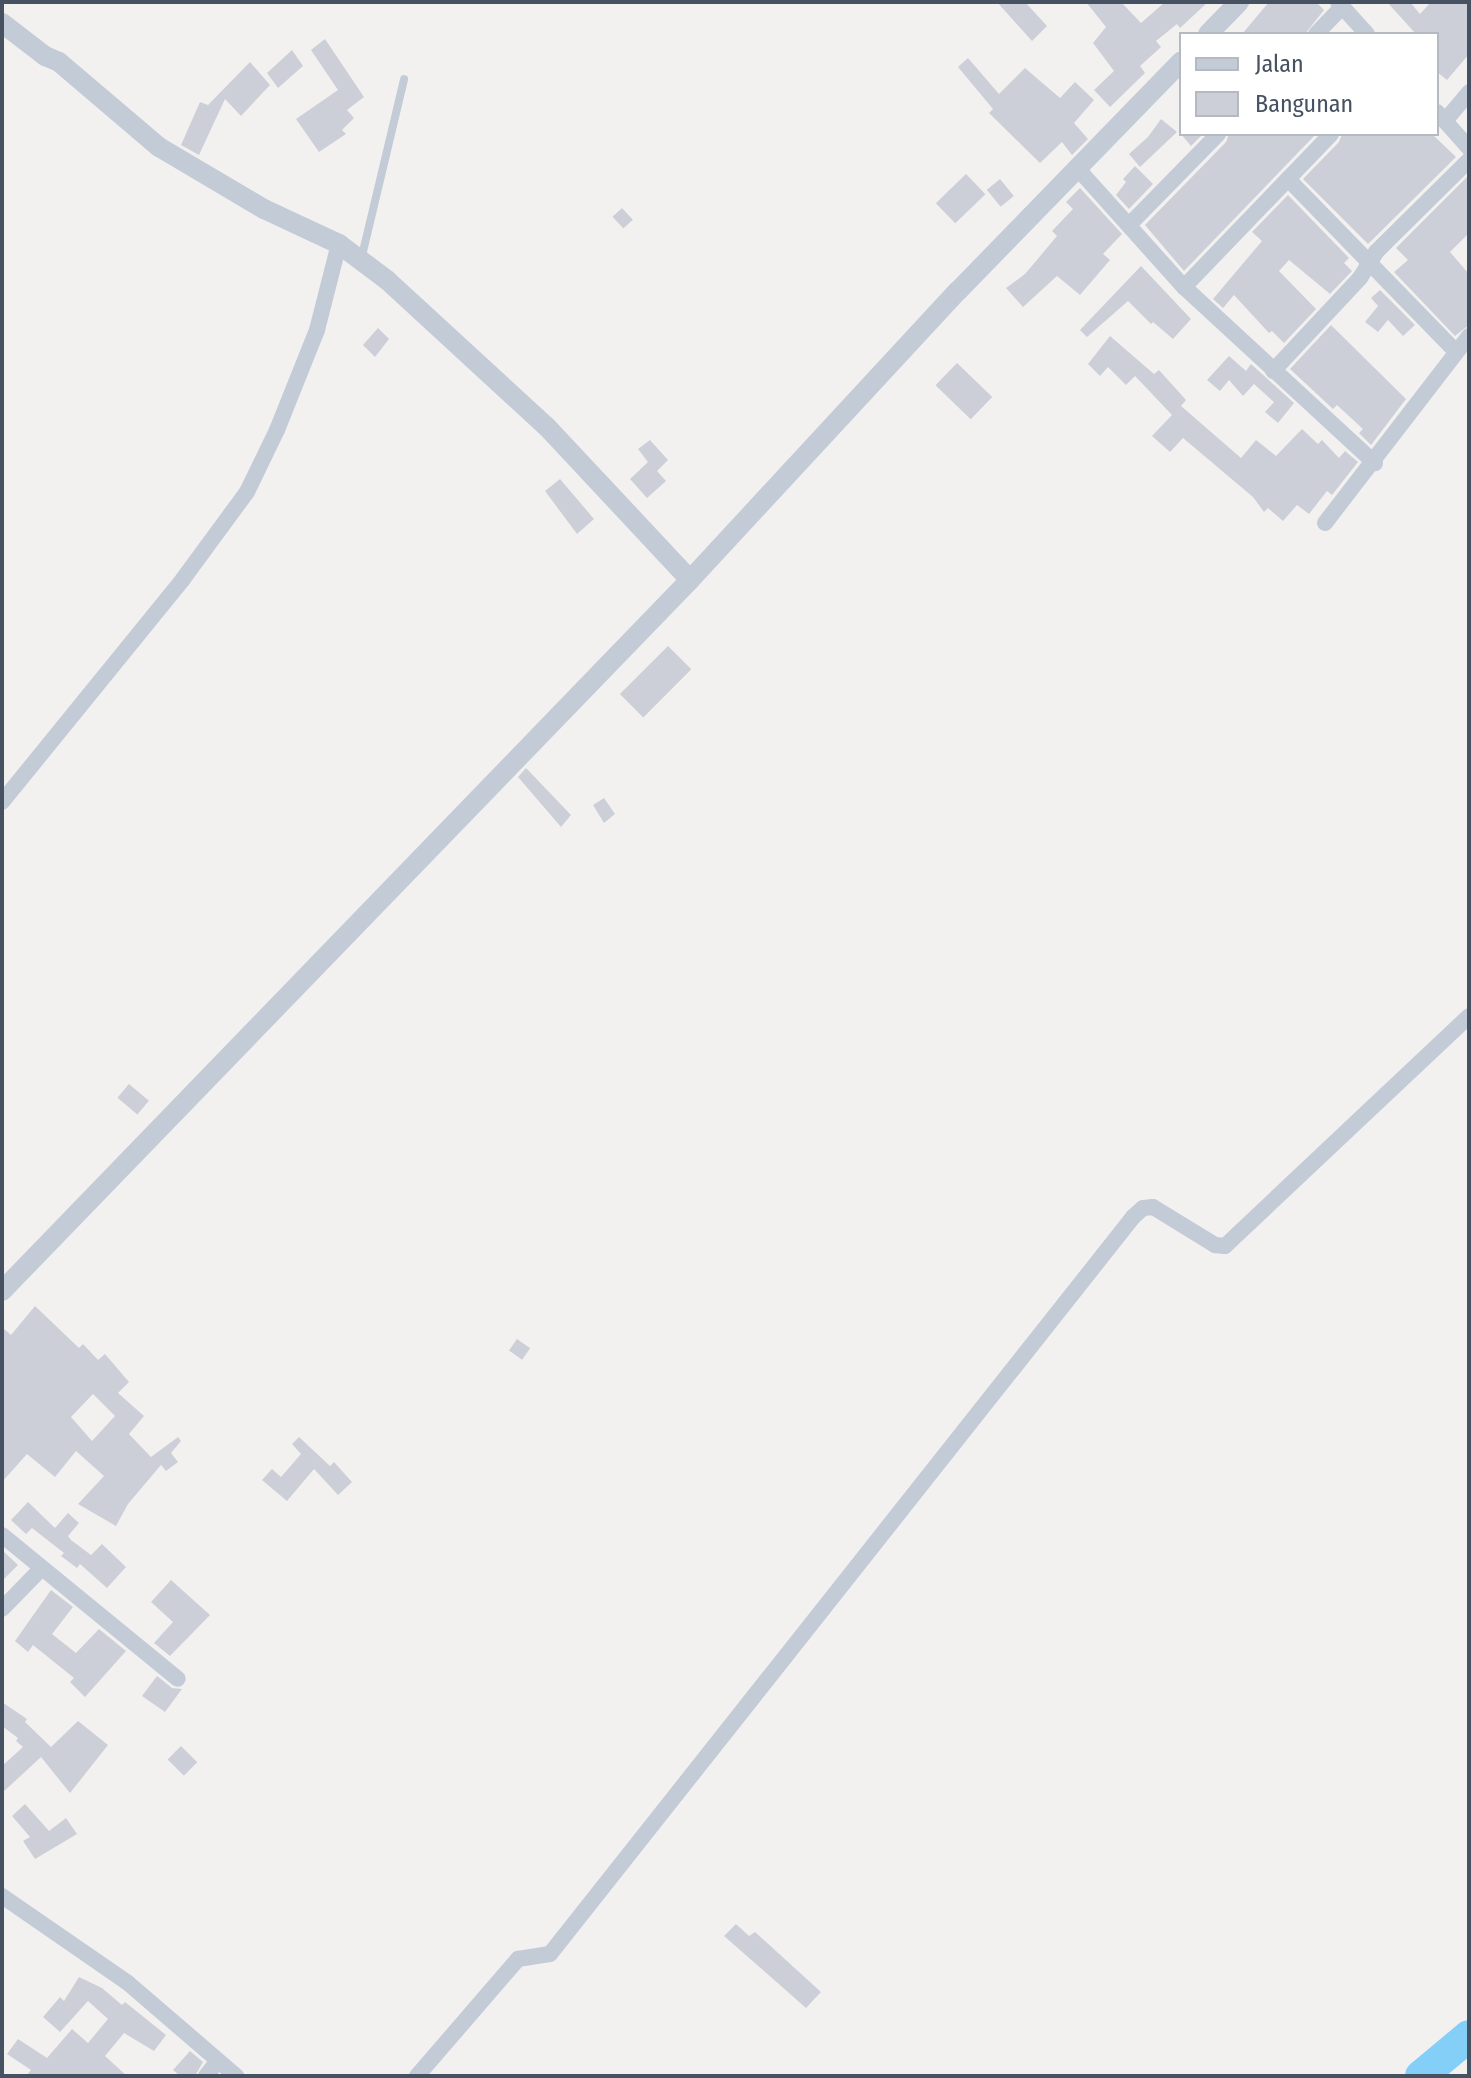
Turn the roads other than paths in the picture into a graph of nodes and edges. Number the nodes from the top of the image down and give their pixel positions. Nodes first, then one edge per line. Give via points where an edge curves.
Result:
1 (1239, 2) edge
2 (1340, 4) edge
3 (2, 23) edge
4 (1210, 32) edge
5 (1318, 32) edge
6 (1365, 32) edge
7 (1179, 64) edge
8 (404, 79) dead end
9 (1469, 92) edge
10 (1441, 117) edge
11 (1216, 136) edge
12 (1329, 136) edge
13 (1469, 148) edge
14 (1469, 160) edge
15 (1078, 169) junction
16 (1288, 179) junction
17 (1130, 224) junction
18 (339, 244) junction
19 (361, 261) junction
20 (1368, 263) junction
21 (1184, 287) junction
22 (1469, 336) edge
23 (1456, 352) junction
24 (1273, 371) junction
25 (1375, 463) junction
26 (1325, 523) dead end
27 (690, 580) junction
28 (2, 802) edge
29 (1469, 1016) edge
30 (2, 1291) edge
31 (4, 1540) edge
32 (42, 1568) junction
33 (2, 1609) edge
34 (178, 1679) dead end
35 (2, 1896) edge
36 (217, 2062) junction
37 (206, 2076) edge
38 (236, 2076) edge
39 (417, 2076) edge

1 - 4 street
2 - 5 street
2 - 6 street
3 - 18 street via 59,62 159,147 264,209
7 - 15 street
8 - 19 lane
9 - 10 street
10 - 13 street
11 - 17 street
12 - 16 street
14 - 20 street
15 - 17 street
15 - 27 street
16 - 20 street
16 - 21 street
17 - 21 street
18 - 19 street
18 - 28 street via 317,330 247,492
19 - 27 street via 547,427
20 - 23 street
20 - 24 street
21 - 24 street
22 - 23 street
23 - 25 street
24 - 25 street
25 - 26 street
27 - 30 street
29 - 39 street via 1225,1246 1153,1207 1133,1217 550,1954 518,1959
31 - 32 street
32 - 33 street
32 - 34 street
35 - 36 street via 128,1983
36 - 37 street
36 - 38 street

